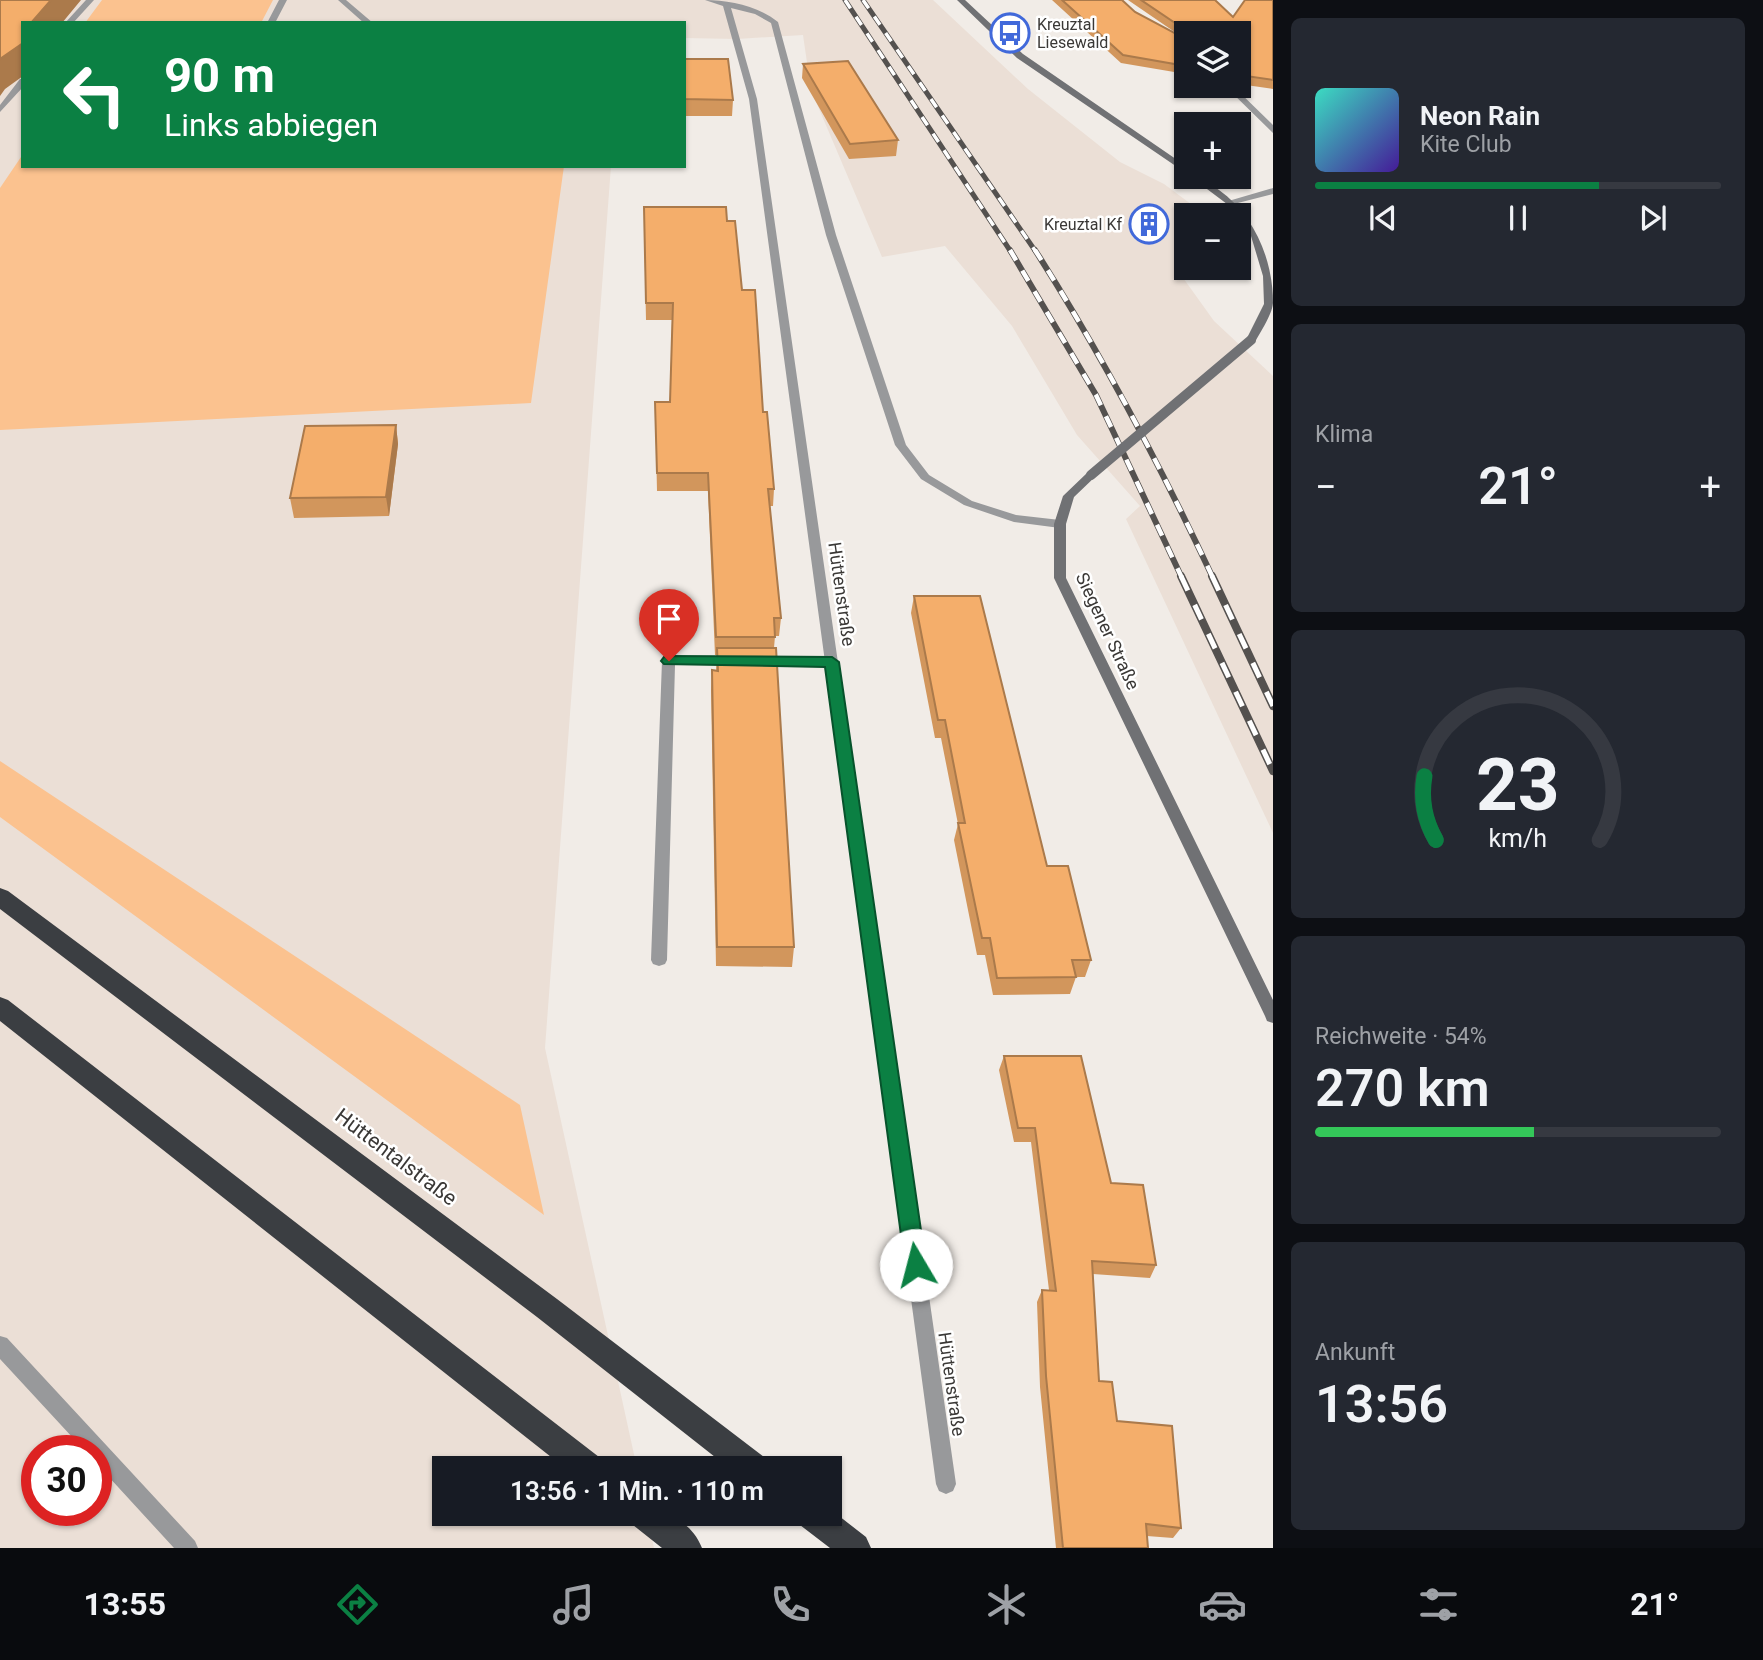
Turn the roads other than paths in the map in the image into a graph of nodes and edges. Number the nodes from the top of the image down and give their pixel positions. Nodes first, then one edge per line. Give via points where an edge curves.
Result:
1 (90, 0) edge
2 (283, 0) edge
3 (342, 0) edge
4 (709, 0) edge
5 (961, 0) edge
6 (726, 3) junction
7 (71, 21) edge
8 (272, 21) edge
9 (367, 21) edge
10 (21, 84) edge
11 (1241, 98) edge
12 (0, 110) edge
13 (1273, 130) edge
14 (1174, 162) edge
15 (1212, 189) edge
16 (1273, 191) edge
17 (1230, 202) junction
18 (1270, 277) edge
19 (1060, 524) junction
20 (832, 662) junction
21 (0, 897) edge
22 (659, 960) dead end
23 (0, 1007) edge
24 (1273, 1016) edge
25 (0, 1345) edge
26 (573, 1456) edge
27 (738, 1456) edge
28 (946, 1484) dead end
29 (659, 1526) edge
30 (827, 1526) edge
31 (188, 1548) edge
32 (687, 1548) edge
33 (855, 1548) edge

1 - 7 street
2 - 8 street
3 - 9 street
4 - 6 street
5 - 14 main road via 1020,55
6 - 19 street via 774,22 831,235 901,445 925,477 968,503 1014,518
6 - 20 street, Hüttenstraße via 753,99
10 - 12 street
11 - 13 street
15 - 17 main road, Siegener Straße
16 - 17 street
17 - 18 main road, Siegener Straße via 1256,236
18 - 19 main road, Siegener Straße, bridge via 1269,304 1251,340 1069,496
19 - 24 main road, Siegener Straße via 1060,578
20 - 22 street via 669,661
20 - 28 street, Hüttenstraße
21 - 27 highway, Hüttentalstraße
23 - 26 highway
25 - 31 street
29 - 32 highway
30 - 33 highway

